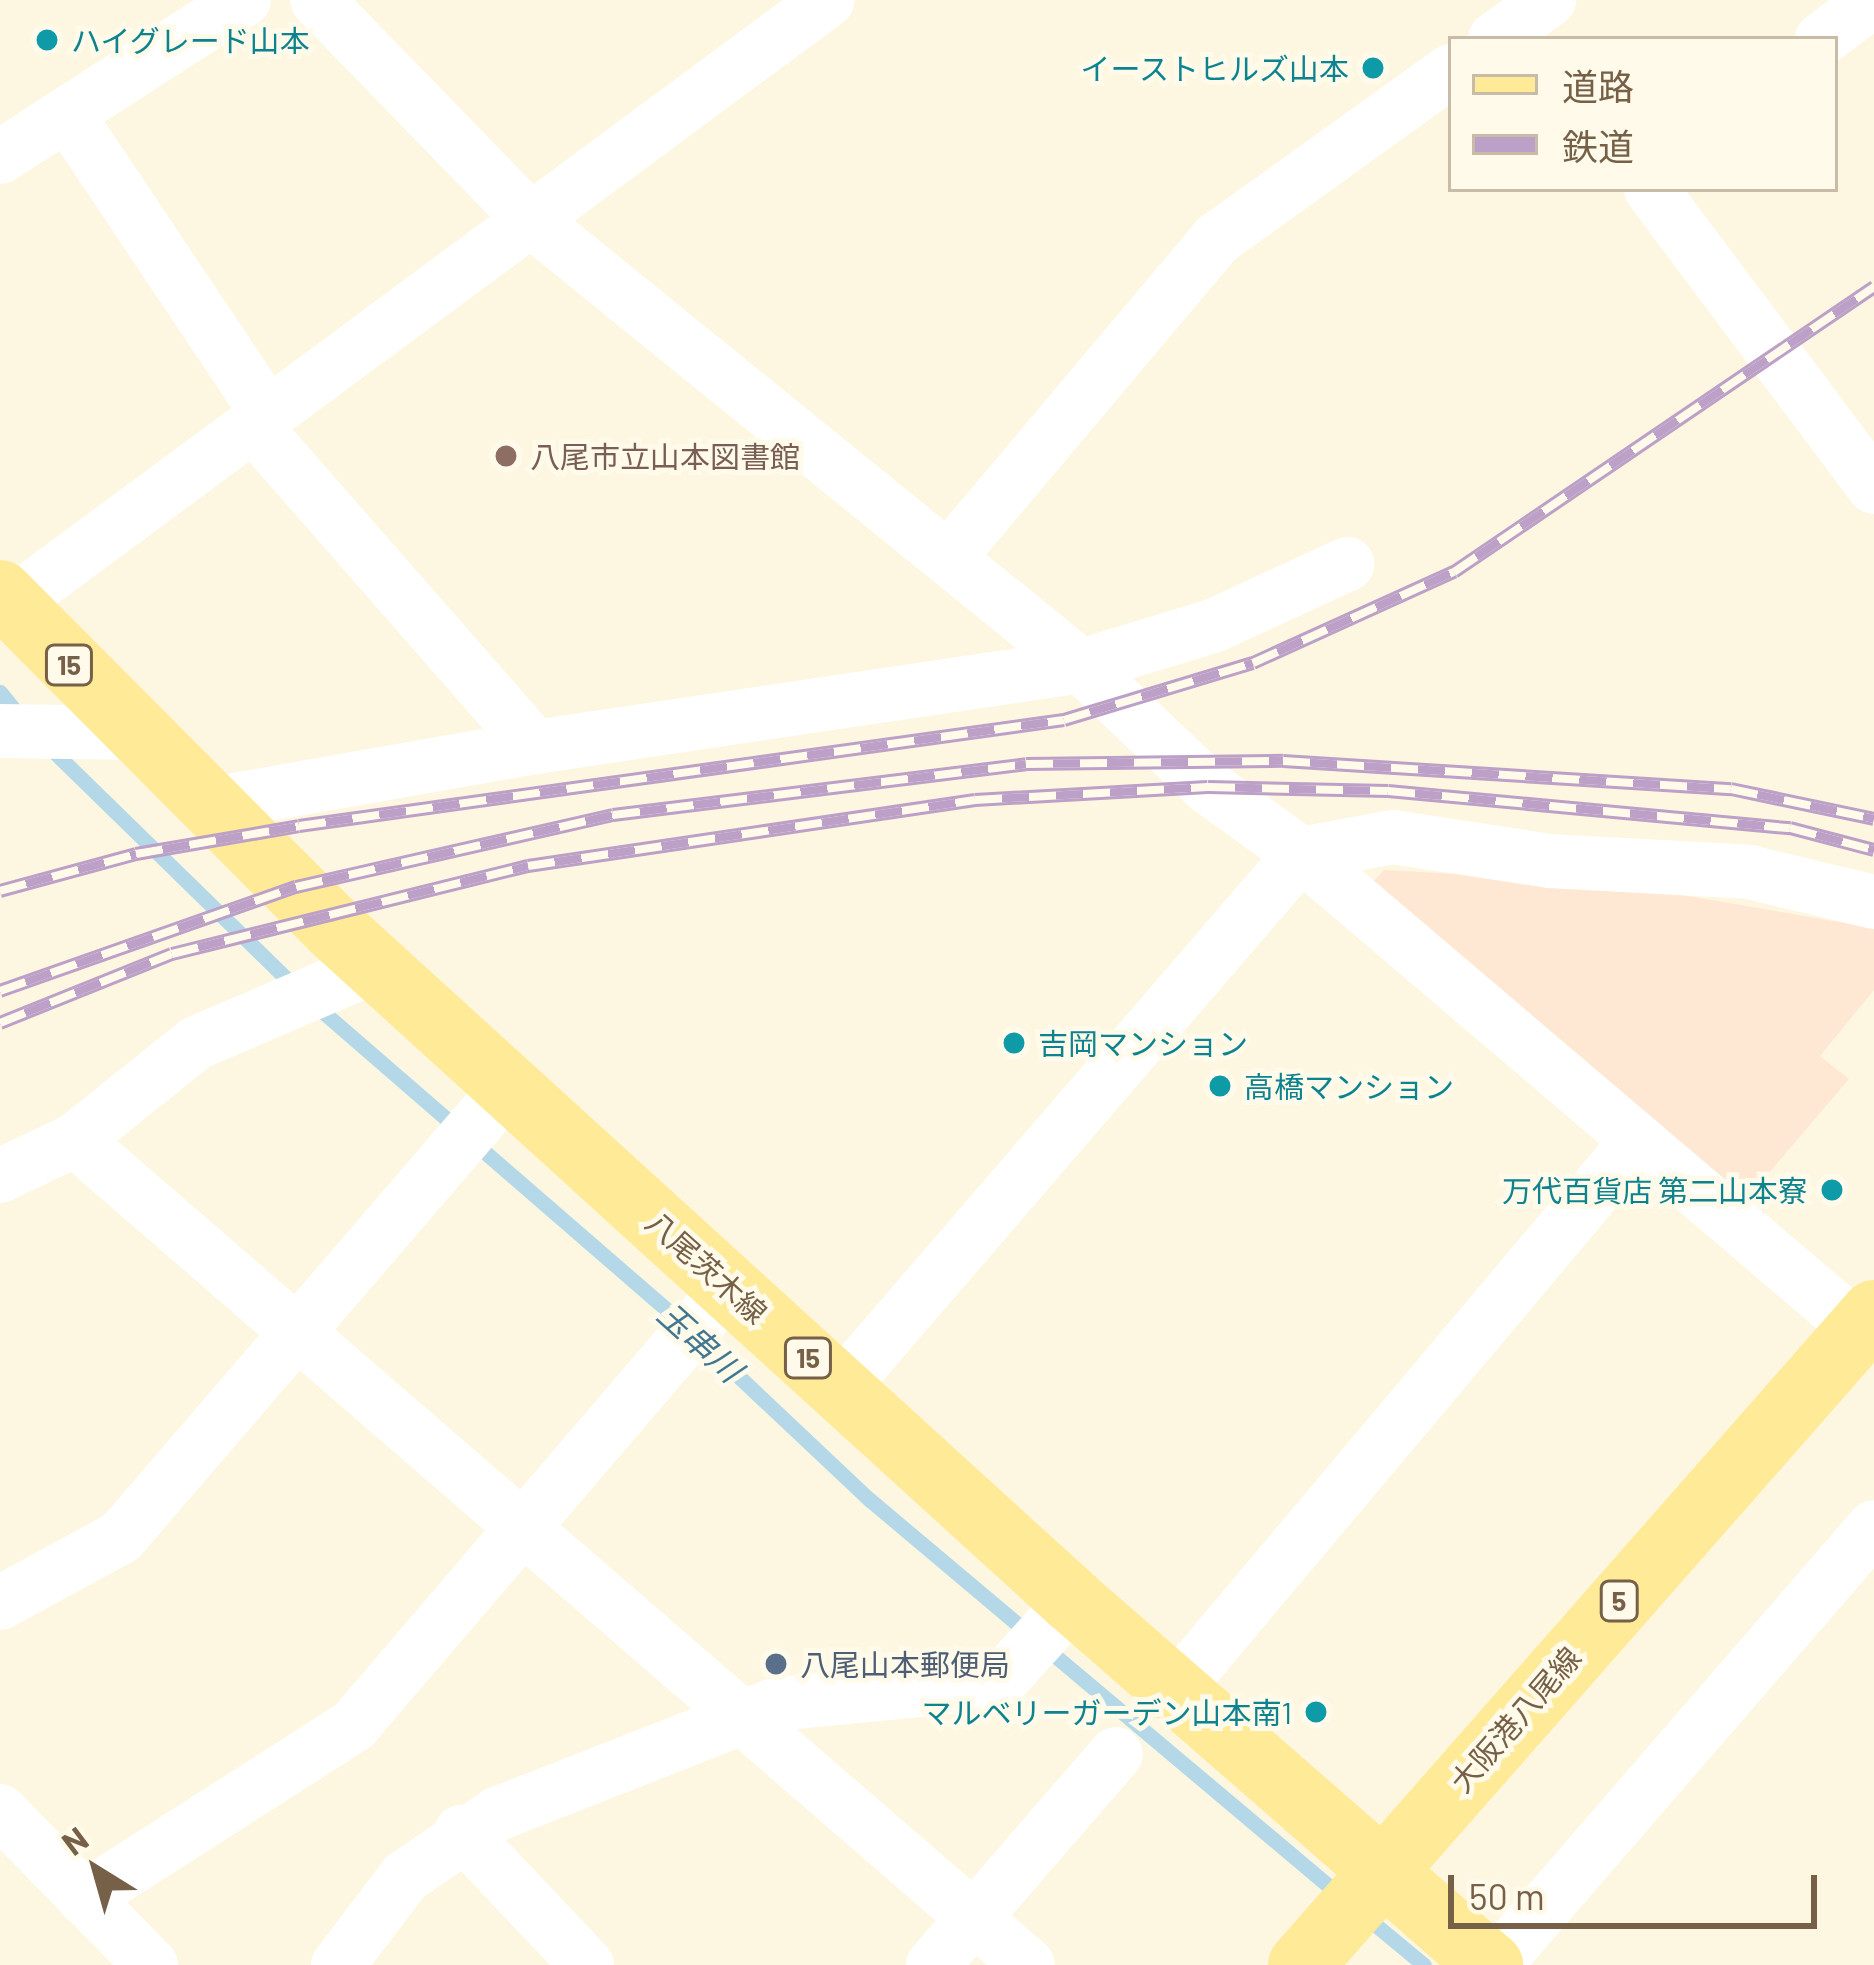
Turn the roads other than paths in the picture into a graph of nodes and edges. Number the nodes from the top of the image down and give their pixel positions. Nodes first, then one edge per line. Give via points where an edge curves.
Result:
1 (244, 0) edge
2 (317, 0) edge
3 (828, 0) edge
4 (1874, 0) edge
5 (1826, 36) edge
6 (1448, 73) edge
7 (67, 114) junction
8 (0, 157) edge
9 (1654, 192) edge
10 (531, 220) junction
11 (261, 420) junction
12 (1874, 488) edge
13 (949, 557) junction
14 (1347, 564) dead end
15 (5, 599) edge
16 (1081, 666) junction
17 (0, 731) edge
18 (142, 733) junction
19 (535, 747) junction
20 (212, 804) junction
21 (1301, 854) junction
22 (1874, 902) edge
23 (376, 966) junction
24 (509, 1086) junction
25 (75, 1140) junction
26 (1637, 1141) junction
27 (0, 1176) edge
28 (729, 1287) junction
29 (1853, 1310) edge
30 (295, 1336) junction
31 (841, 1388) junction
32 (1874, 1527) edge
33 (524, 1532) junction
34 (0, 1604) edge
35 (1066, 1608) junction
36 (1177, 1688) junction
37 (740, 1718) junction
38 (1116, 1754) dead end
39 (0, 1811) edge
40 (461, 1832) junction
41 (84, 1898) junction
42 (1346, 1914) edge
43 (973, 1917) junction
44 (151, 1965) edge
45 (338, 1965) edge
46 (587, 1965) edge
47 (933, 1965) edge
48 (1028, 1965) edge
49 (1492, 1965) edge

1 - 7 street
2 - 10 street
3 - 10 street
4 - 5 street
6 - 13 street via 1217,239
7 - 8 street
7 - 11 street
9 - 12 street
10 - 11 street
10 - 13 street
11 - 15 street
11 - 19 street
13 - 16 street
14 - 16 street via 1213,626
15 - 18 main road, 八尾茨木線 / 15
16 - 19 street
16 - 21 street via 1208,787
17 - 18 street
18 - 20 main road, 八尾茨木線 / 15
19 - 20 street
20 - 23 main road, 八尾茨木線 / 15
21 - 22 street via 1393,837 1549,861 1749,872
21 - 26 street
21 - 31 street
23 - 24 main road, 八尾茨木線 / 15
23 - 25 street via 196,1043
24 - 28 main road, 八尾茨木線 / 15
24 - 30 street
25 - 27 street
25 - 30 street
26 - 29 street
26 - 36 street
28 - 31 main road, 八尾茨木線 / 15
28 - 33 street
29 - 42 main road, 大阪港八尾線 / 5
30 - 33 street
30 - 34 street via 121,1537
31 - 35 main road, 八尾茨木線 / 15
32 - 49 street
33 - 37 street via 696,1672
33 - 41 street via 354,1725
35 - 36 main road, 八尾茨木線 / 15
35 - 37 street via 1000,1682 777,1704
36 - 42 main road, 八尾茨木線 / 15
37 - 40 street
37 - 43 street
38 - 43 street
39 - 41 street
40 - 45 street via 405,1877
40 - 46 street
41 - 44 street
42 - 49 main road, 八尾茨木線 / 15
43 - 47 street
43 - 48 street

